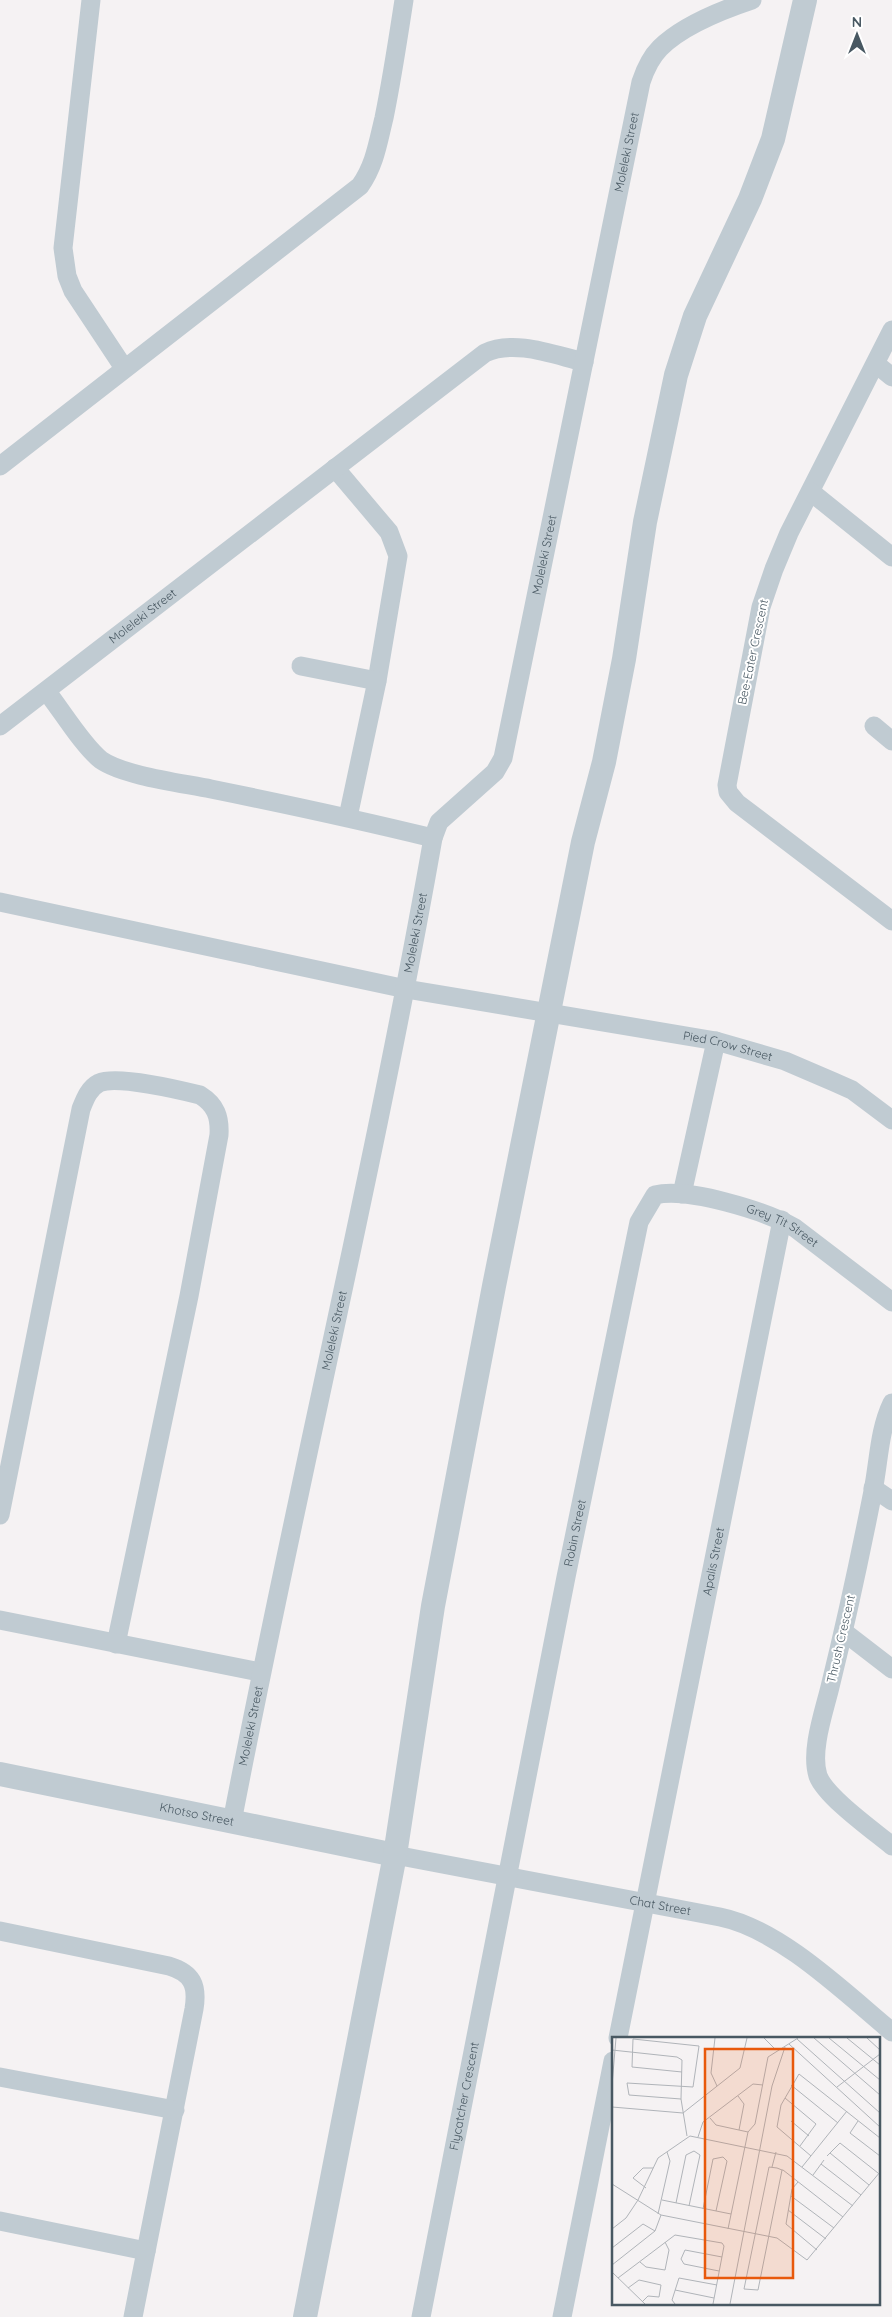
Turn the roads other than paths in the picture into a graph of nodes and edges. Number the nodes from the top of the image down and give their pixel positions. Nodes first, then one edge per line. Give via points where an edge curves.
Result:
1 (91, 0) edge
2 (404, 0) edge
3 (752, 0) edge
4 (805, 0) edge
5 (719, 5) edge
6 (892, 330) edge
7 (584, 362) junction
8 (876, 364) junction
9 (124, 368) junction
10 (892, 377) edge
11 (0, 466) edge
12 (335, 468) junction
13 (811, 492) junction
14 (892, 557) edge
15 (301, 666) dead end
16 (377, 681) junction
17 (47, 692) junction
18 (0, 726) edge
19 (874, 726) dead end
20 (892, 741) edge
21 (348, 817) junction
22 (433, 838) junction
23 (0, 902) edge
24 (892, 920) edge
25 (406, 989) junction
26 (549, 1014) junction
27 (716, 1041) junction
28 (892, 1120) edge
29 (682, 1194) junction
30 (655, 1195) joint
31 (782, 1220) junction
32 (892, 1302) edge
33 (892, 1402) edge
34 (873, 1488) junction
35 (892, 1501) edge
36 (0, 1515) edge
37 (0, 1620) edge
38 (844, 1632) junction
39 (116, 1644) junction
40 (892, 1669) edge
41 (260, 1672) junction
42 (0, 1774) edge
43 (232, 1822) junction
44 (892, 1846) edge
45 (395, 1855) junction
46 (507, 1876) junction
47 (645, 1903) junction
48 (0, 1931) edge
49 (892, 2032) edge
50 (618, 2037) edge
51 (612, 2066) edge
52 (0, 2077) edge
53 (175, 2110) junction
54 (0, 2221) edge
55 (146, 2251) junction
56 (133, 2317) edge
57 (305, 2317) edge
58 (421, 2317) edge
59 (562, 2317) edge

1 - 9 street via 63,248 72,291
2 - 9 street via 375,157 360,186
3 - 5 street, Moleleki Street
4 - 26 street via 773,139 750,199 696,316 676,375 645,522 606,753 584,842
5 - 7 street, Moleleki Street via 660,48 647,65
6 - 8 street, Bee-Eater Crescent
7 - 12 street, Moleleki Street via 519,348 492,350
7 - 22 street, Moleleki Street via 503,758 495,772 439,822
8 - 10 street
8 - 13 street, Bee-Eater Crescent
9 - 11 street
12 - 16 street via 389,532 398,556
12 - 17 street, Moleleki Street
13 - 14 street
13 - 24 street, Bee-Eater Crescent via 789,533 761,607 727,789 737,803
15 - 16 street
16 - 21 street
17 - 18 street, Moleleki Street
17 - 21 street via 88,746 111,765
19 - 20 street
21 - 22 street
22 - 25 street, Moleleki Street
23 - 25 street, Pied Crow Street
25 - 26 street, Pied Crow Street
25 - 41 street, Moleleki Street
26 - 27 street, Pied Crow Street
26 - 45 street via 433,1606
27 - 28 street, Pied Crow Street via 785,1061 852,1090
27 - 29 street
29 - 30 street, Grey Tit Street
29 - 31 street, Grey Tit Street via 732,1204
30 - 46 street, Robin Street via 639,1222
31 - 32 street, Grey Tit Street
31 - 47 street, Apalis Street
33 - 34 street, Thrush Crescent via 882,1433
34 - 35 street
34 - 38 street, Thrush Crescent
36 - 39 street via 86,1096 99,1083 115,1081 200,1095 215,1108 219,1135 189,1296
37 - 39 street
38 - 40 street
38 - 44 street, Thrush Crescent via 818,1734 818,1776 835,1798
39 - 41 street
41 - 43 street, Moleleki Street
42 - 43 street, Khotso Street
43 - 45 street, Khotso Street
45 - 46 street, Chat Street
45 - 57 street
46 - 47 street, Chat Street
46 - 58 street, Flycatcher Crescent
47 - 49 street, Chat Street via 731,1919 756,1929 816,1970
47 - 50 street
48 - 53 street via 168,1966 182,1970 190,1977 196,1998
51 - 59 street
52 - 53 street
53 - 55 street
54 - 55 street
55 - 56 street

